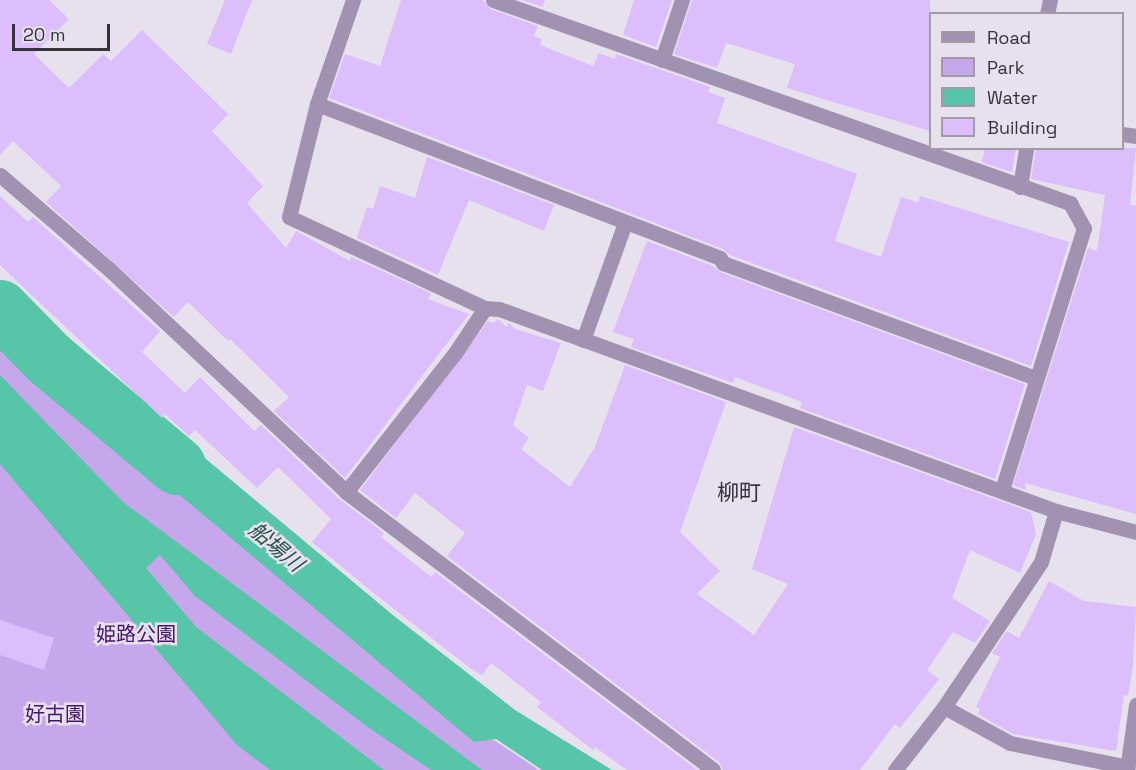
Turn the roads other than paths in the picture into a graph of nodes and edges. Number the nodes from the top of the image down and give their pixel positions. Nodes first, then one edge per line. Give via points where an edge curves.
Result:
1 (353, 0) edge
2 (493, 0) edge
3 (682, 0) edge
4 (518, 4) edge
5 (662, 60) junction
6 (317, 104) junction
7 (1026, 150) edge
8 (0, 174) edge
9 (1020, 187) junction
10 (625, 223) junction
11 (485, 308) junction
12 (583, 340) junction
13 (1036, 378) junction
14 (1002, 489) junction
15 (346, 492) junction
16 (1056, 511) junction
17 (1136, 532) edge
18 (1136, 705) edge
19 (944, 706) junction
20 (1127, 768) edge
21 (713, 770) edge
22 (895, 770) edge

1 - 6 street
2 - 4 street
3 - 5 street
4 - 5 street
5 - 9 street
6 - 10 street
6 - 11 street via 289,217
7 - 9 street
8 - 15 street via 110,270
9 - 13 street via 1070,203 1083,228
10 - 12 street
10 - 13 street
11 - 12 street via 499,309
11 - 15 street via 455,353
12 - 14 street
13 - 14 street
14 - 16 street
15 - 21 street
16 - 17 street
16 - 19 street via 1041,562
18 - 20 street
19 - 20 street via 1010,743
19 - 22 street

